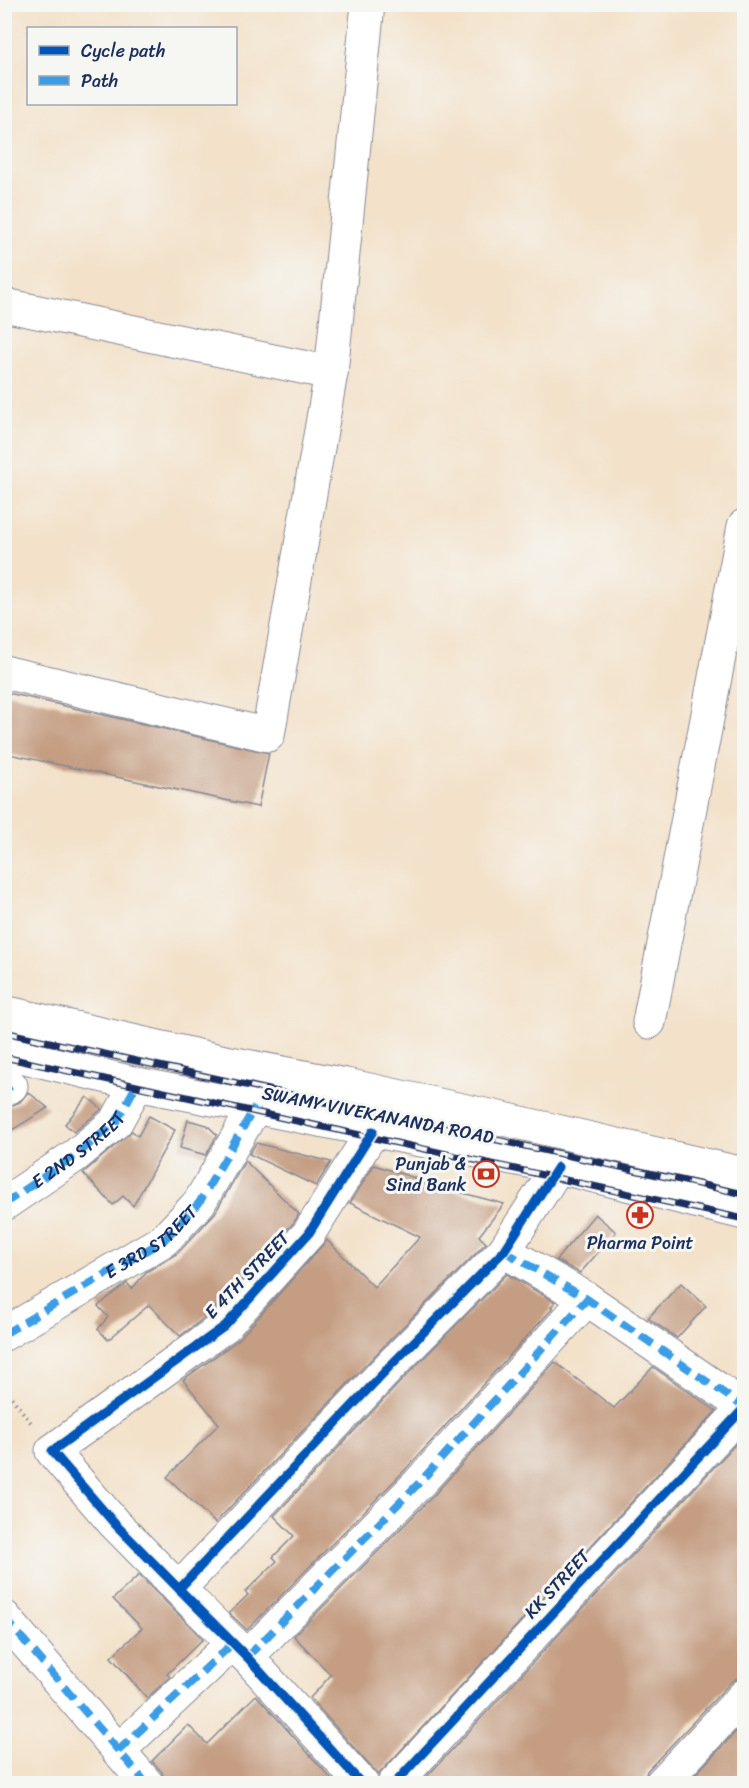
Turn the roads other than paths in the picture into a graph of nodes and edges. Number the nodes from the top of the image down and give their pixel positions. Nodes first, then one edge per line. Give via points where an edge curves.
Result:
1 (368, 4) edge
2 (4, 305) edge
3 (331, 373) junction
4 (744, 526) edge
5 (4, 672) edge
6 (4, 1012) edge
7 (648, 1022) dead end
8 (4, 1052) edge
9 (137, 1084) junction
10 (255, 1107) junction
11 (373, 1131) junction
12 (558, 1167) junction
13 (744, 1174) edge
14 (4, 1204) edge
15 (744, 1213) edge
16 (504, 1251) junction
17 (587, 1299) junction
18 (4, 1334) edge
19 (744, 1407) edge
20 (179, 1589) junction
21 (4, 1617) edge
22 (240, 1650) junction
23 (744, 1696) edge
24 (118, 1751) junction
25 (147, 1784) edge
26 (362, 1784) edge
27 (394, 1784) edge
28 (661, 1784) edge

1 - 3 street
2 - 3 street
3 - 5 street via 268,735
4 - 7 street
6 - 13 street, SWAMY VIVEKANANDA ROAD
8 - 9 street, SWAMY VIVEKANANDA ROAD
9 - 10 street, SWAMY VIVEKANANDA ROAD
9 - 14 street, E 2ND STREET via 116,1122
10 - 11 street, SWAMY VIVEKANANDA ROAD
10 - 18 street, E 3RD STREET via 199,1203 164,1240
11 - 12 street, SWAMY VIVEKANANDA ROAD
11 - 20 street, E 4TH STREET via 309,1233 225,1326 52,1452
12 - 15 street, SWAMY VIVEKANANDA ROAD
12 - 16 street
16 - 17 street
16 - 20 street
17 - 19 street
17 - 22 street via 419,1483
19 - 27 street, KK STREET
20 - 22 street
21 - 24 street
22 - 24 street
22 - 26 street
23 - 28 street
24 - 25 street

